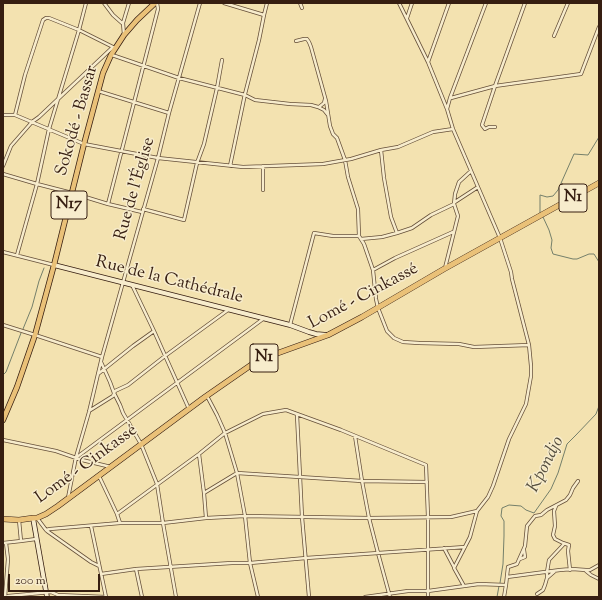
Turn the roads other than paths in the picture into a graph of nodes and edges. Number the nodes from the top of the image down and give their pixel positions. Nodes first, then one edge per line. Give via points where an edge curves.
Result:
1 (86, 3) edge
2 (104, 3) edge
3 (129, 3) edge
4 (156, 3) edge
5 (200, 3) edge
6 (224, 3) edge
7 (267, 3) edge
8 (300, 3) edge
9 (399, 3) edge
10 (412, 3) edge
11 (449, 3) edge
12 (486, 3) edge
13 (525, 3) edge
14 (568, 3) edge
15 (234, 4) edge
16 (302, 8) dead end
17 (264, 15) junction
18 (407, 18) junction
19 (123, 23) junction
20 (599, 27) edge
21 (79, 30) junction
22 (124, 35) junction
23 (554, 36) dead end
24 (296, 41) dead end
25 (114, 47) junction
26 (111, 55) junction
27 (222, 60) dead end
28 (428, 62) junction
29 (143, 65) junction
30 (179, 78) junction
31 (495, 86) junction
32 (218, 88) junction
33 (98, 91) junction
34 (245, 95) junction
35 (59, 98) junction
36 (450, 98) junction
37 (326, 99) junction
38 (134, 102) junction
39 (318, 107) junction
40 (447, 109) junction
41 (169, 113) junction
42 (15, 114) junction
43 (3, 115) edge
44 (328, 116) junction
45 (32, 122) junction
46 (495, 127) dead end
47 (49, 129) junction
48 (453, 129) junction
49 (84, 144) junction
50 (381, 150) junction
51 (121, 152) junction
52 (158, 158) junction
53 (345, 160) junction
54 (197, 163) junction
55 (3, 166) edge
56 (230, 166) junction
57 (263, 166) junction
58 (471, 170) junction
59 (3, 174) edge
60 (599, 183) edge
61 (37, 184) junction
62 (478, 187) junction
63 (263, 190) dead end
64 (72, 193) junction
65 (454, 203) junction
66 (108, 204) junction
67 (143, 211) junction
68 (453, 232) junction
69 (397, 233) junction
70 (360, 238) junction
71 (500, 238) junction
72 (3, 252) edge
73 (17, 256) junction
74 (54, 266) junction
75 (444, 269) junction
76 (373, 270) junction
77 (122, 283) junction
78 (132, 286) junction
79 (378, 308) junction
80 (228, 309) junction
81 (263, 319) junction
82 (3, 325) edge
83 (290, 326) junction
84 (154, 332) junction
85 (35, 335) junction
86 (328, 335) junction
87 (529, 344) junction
88 (165, 356) junction
89 (102, 357) junction
90 (101, 362) junction
91 (104, 369) junction
92 (98, 374) junction
93 (177, 382) junction
94 (114, 393) junction
95 (206, 396) junction
96 (189, 409) junction
97 (89, 412) junction
98 (297, 415) junction
99 (3, 420) edge
100 (127, 420) junction
101 (225, 433) junction
102 (355, 436) junction
103 (3, 440) edge
104 (141, 444) junction
105 (199, 454) junction
106 (76, 458) junction
107 (111, 467) junction
108 (237, 473) junction
109 (99, 475) junction
110 (301, 478) junction
111 (362, 481) junction
112 (578, 481) dead end
113 (427, 482) junction
114 (158, 484) junction
115 (204, 493) junction
116 (68, 498) junction
117 (556, 506) junction
118 (478, 511) junction
119 (117, 514) junction
120 (245, 516) junction
121 (302, 517) junction
122 (428, 517) junction
123 (35, 518) junction
124 (206, 518) junction
125 (369, 518) junction
126 (3, 519) edge
127 (19, 520) junction
128 (120, 523) junction
129 (163, 523) junction
130 (91, 526) junction
131 (46, 530) junction
132 (37, 539) junction
133 (21, 542) junction
134 (5, 543) edge
135 (564, 544) junction
136 (464, 547) junction
137 (444, 548) junction
138 (428, 549) junction
139 (378, 553) junction
140 (306, 558) junction
141 (250, 563) junction
142 (599, 565) edge
143 (99, 566) junction
144 (171, 567) junction
145 (454, 568) junction
146 (136, 569) junction
147 (555, 570) junction
148 (570, 570) junction
149 (586, 570) junction
150 (547, 572) junction
151 (101, 574) junction
152 (507, 577) junction
153 (547, 578) junction
154 (599, 578) edge
155 (505, 585) junction
156 (464, 586) junction
157 (428, 590) junction
158 (537, 594) dead end
159 (47, 595) edge
160 (389, 595) edge
161 (6, 597) edge
162 (106, 597) edge
163 (142, 597) edge
164 (176, 597) edge
165 (258, 597) edge
166 (308, 597) edge
167 (365, 597) edge
168 (428, 597) edge
169 (504, 597) edge

1 - 21 street
2 - 19 street
3 - 19 street
4 - 22 main road, Sokodé - Bassar / N17
4 - 29 street via 158,9
5 - 30 street, Rue de l'Église
6 - 15 street
7 - 17 street
8 - 16 street
9 - 18 street
10 - 18 street
11 - 28 street
12 - 36 street
13 - 31 street
14 - 23 street
15 - 17 street
17 - 34 street
18 - 28 street
19 - 22 street
20 - 31 street via 582,74
21 - 25 street
21 - 35 street
21 - 42 street via 49,18 43,20
22 - 25 main road, Sokodé - Bassar / N17
24 - 37 street via 304,39 309,42
25 - 26 main road, Sokodé - Bassar / N17
25 - 35 street
26 - 29 street
26 - 33 main road, Sokodé - Bassar / N17
27 - 32 street
28 - 40 street
29 - 30 street
29 - 38 street
30 - 32 street
30 - 41 street, Rue de l'Église
31 - 36 street
31 - 46 street via 482,125 485,129
32 - 34 street
32 - 54 street
33 - 38 street
33 - 49 main road, Sokodé - Bassar / N17
34 - 39 street via 255,100
34 - 56 street
35 - 45 street
35 - 47 street
36 - 40 street
37 - 39 street
37 - 44 street
38 - 41 street
38 - 51 street
39 - 44 street
40 - 48 street
41 - 52 street, Rue de l'Église
42 - 43 street
42 - 45 street
44 - 53 street
45 - 47 street
45 - 55 street via 11,146
47 - 49 street
47 - 61 street
48 - 50 street via 433,132 398,147
48 - 58 street
49 - 51 street
49 - 64 main road, Sokodé - Bassar / N17
50 - 53 street
50 - 69 street via 391,217
51 - 52 street
51 - 66 street
52 - 54 street
52 - 67 street, Rue de l'Église
53 - 57 street via 322,164
53 - 70 street via 358,209
54 - 56 street
54 - 67 street via 184,220
56 - 57 street
57 - 63 street
58 - 62 street
58 - 65 street via 459,182
59 - 61 street
60 - 71 highway, Lomé - Cinkassé / N1
61 - 64 street
61 - 73 street
62 - 65 street
62 - 71 street
64 - 66 street
64 - 74 main road, Sokodé - Bassar / N17
65 - 68 street via 458,216
65 - 69 street via 412,228
66 - 67 street
67 - 77 street, Rue de l'Église
68 - 75 street
68 - 76 street
69 - 70 street
70 - 76 street
70 - 83 street via 314,233
71 - 75 highway, Lomé - Cinkassé / N1
71 - 87 street
72 - 73 street, Rue de la Cathédrale
73 - 74 street, Rue de la Cathédrale
74 - 77 street, Rue de la Cathédrale
74 - 85 main road, Sokodé - Bassar / N17
75 - 79 highway, Lomé - Cinkassé / N1
76 - 79 street
77 - 78 street, Rue de la Cathédrale
77 - 89 street, Rue de l'Église
78 - 80 street, Rue de la Cathédrale
78 - 84 street
79 - 86 highway, Lomé - Cinkassé / N1
79 - 87 street via 387,331 403,342 474,347
80 - 81 street, Rue de la Cathédrale
80 - 88 street
81 - 83 street, Rue de la Cathédrale
81 - 93 street
82 - 85 street
83 - 86 street, Rue de la Cathédrale
84 - 88 street
84 - 91 street
85 - 89 street
85 - 99 main road, Sokodé - Bassar / N17
86 - 95 highway, Lomé - Cinkassé / N1 via 260,360
87 - 118 street via 531,376 526,404 509,439 493,486
88 - 93 street
88 - 94 street
89 - 90 street, Rue de l'Église
90 - 91 street
90 - 92 street, Rue de l'Église
91 - 92 street
91 - 94 street
92 - 97 street, Rue de l'Église
93 - 96 street
93 - 100 street
94 - 97 street
94 - 100 street
95 - 96 highway, Lomé - Cinkassé / N1
95 - 101 street
96 - 104 highway, Lomé - Cinkassé / N1
97 - 106 street, Rue de l'Église
98 - 101 street via 286,410 263,414
98 - 102 street
98 - 110 street
100 - 104 street
100 - 106 street
101 - 105 street
101 - 108 street
102 - 111 street
102 - 113 street via 426,464
103 - 106 street via 56,451
104 - 107 highway, Lomé - Cinkassé / N1
104 - 114 street
105 - 114 street
105 - 115 street
106 - 107 street
106 - 116 street, Rue de l'Église
107 - 109 highway, Lomé - Cinkassé / N1
108 - 110 street
108 - 115 street
108 - 120 street
109 - 116 highway, Lomé - Cinkassé / N1
109 - 119 street
110 - 111 street
110 - 121 street
111 - 113 street
111 - 125 street
112 - 117 street via 566,500
113 - 122 street
114 - 119 street
114 - 129 street
115 - 124 street
116 - 123 highway, Lomé - Cinkassé / N1
117 - 135 street via 553,535
117 - 152 street via 535,516 526,526 524,549 517,564 508,567
118 - 122 street via 451,517
118 - 136 street
119 - 128 street
120 - 121 street
120 - 124 street
120 - 141 street
121 - 125 street
121 - 140 street
122 - 125 street
122 - 138 street
123 - 127 highway, Lomé - Cinkassé / N1
123 - 131 street
123 - 132 street
124 - 129 street
125 - 139 street
126 - 127 highway, Lomé - Cinkassé / N1
127 - 133 street
128 - 129 street
128 - 130 street
129 - 144 street
130 - 131 street
130 - 143 street
131 - 143 street
132 - 133 street
132 - 159 street
133 - 134 street
134 - 161 street via 8,558
135 - 148 street via 569,544
135 - 150 street via 549,560
136 - 137 street
136 - 145 street
137 - 138 street
137 - 145 street
138 - 139 street
138 - 157 street
139 - 140 street
139 - 160 street
140 - 141 street
140 - 166 street
141 - 144 street
141 - 165 street
142 - 149 street
143 - 151 street
144 - 146 street
144 - 164 street
145 - 156 street
146 - 151 street
146 - 163 street
147 - 148 street
147 - 150 street
147 - 153 street
148 - 149 street
149 - 154 street
150 - 152 street
150 - 153 street
151 - 162 street
152 - 155 street
153 - 158 street via 543,590
155 - 156 street
155 - 169 street
156 - 157 street
157 - 160 street
157 - 168 street
159 - 161 street
159 - 162 street via 51,592
160 - 167 street

